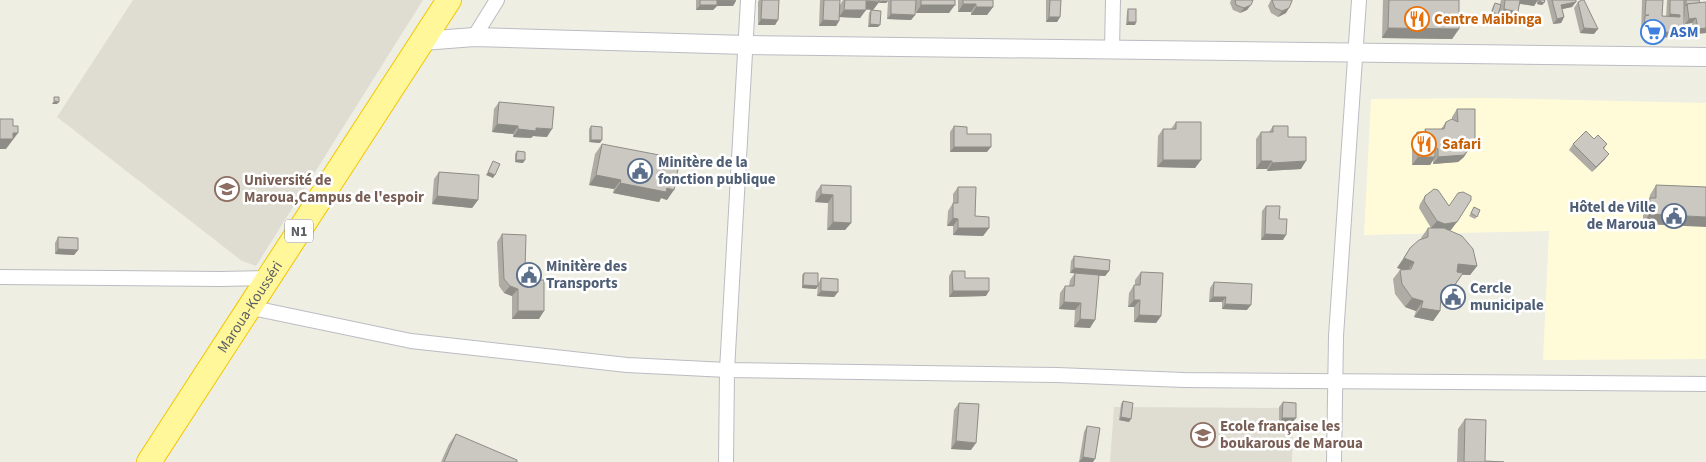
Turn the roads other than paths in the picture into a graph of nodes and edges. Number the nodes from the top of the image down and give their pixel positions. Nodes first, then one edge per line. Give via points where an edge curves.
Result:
1 (448, 0) edge
2 (498, 0) edge
3 (748, 0) edge
4 (1113, 0) edge
5 (1359, 0) edge
6 (474, 37) junction
7 (423, 41) junction
8 (746, 45) junction
9 (1112, 50) junction
10 (1356, 52) junction
11 (1706, 57) edge
12 (0, 277) edge
13 (269, 278) junction
14 (248, 307) junction
15 (727, 370) junction
16 (1335, 382) junction
17 (1706, 384) edge
18 (149, 462) edge
19 (726, 462) edge
20 (1334, 462) edge

1 - 7 highway, Maroua-Kousséri / N1
2 - 6 street
3 - 8 street
4 - 9 street
5 - 10 street
6 - 7 street
6 - 8 street
7 - 13 highway, Maroua-Kousséri / N1
8 - 9 street
8 - 15 street
9 - 10 street
10 - 11 street
10 - 16 street
12 - 13 street
13 - 14 highway, Maroua-Kousséri / N1
14 - 15 street via 411,342 628,365
14 - 18 highway, Maroua-Kousséri / N1
15 - 16 street via 1057,374
15 - 19 street
16 - 17 street
16 - 20 street

